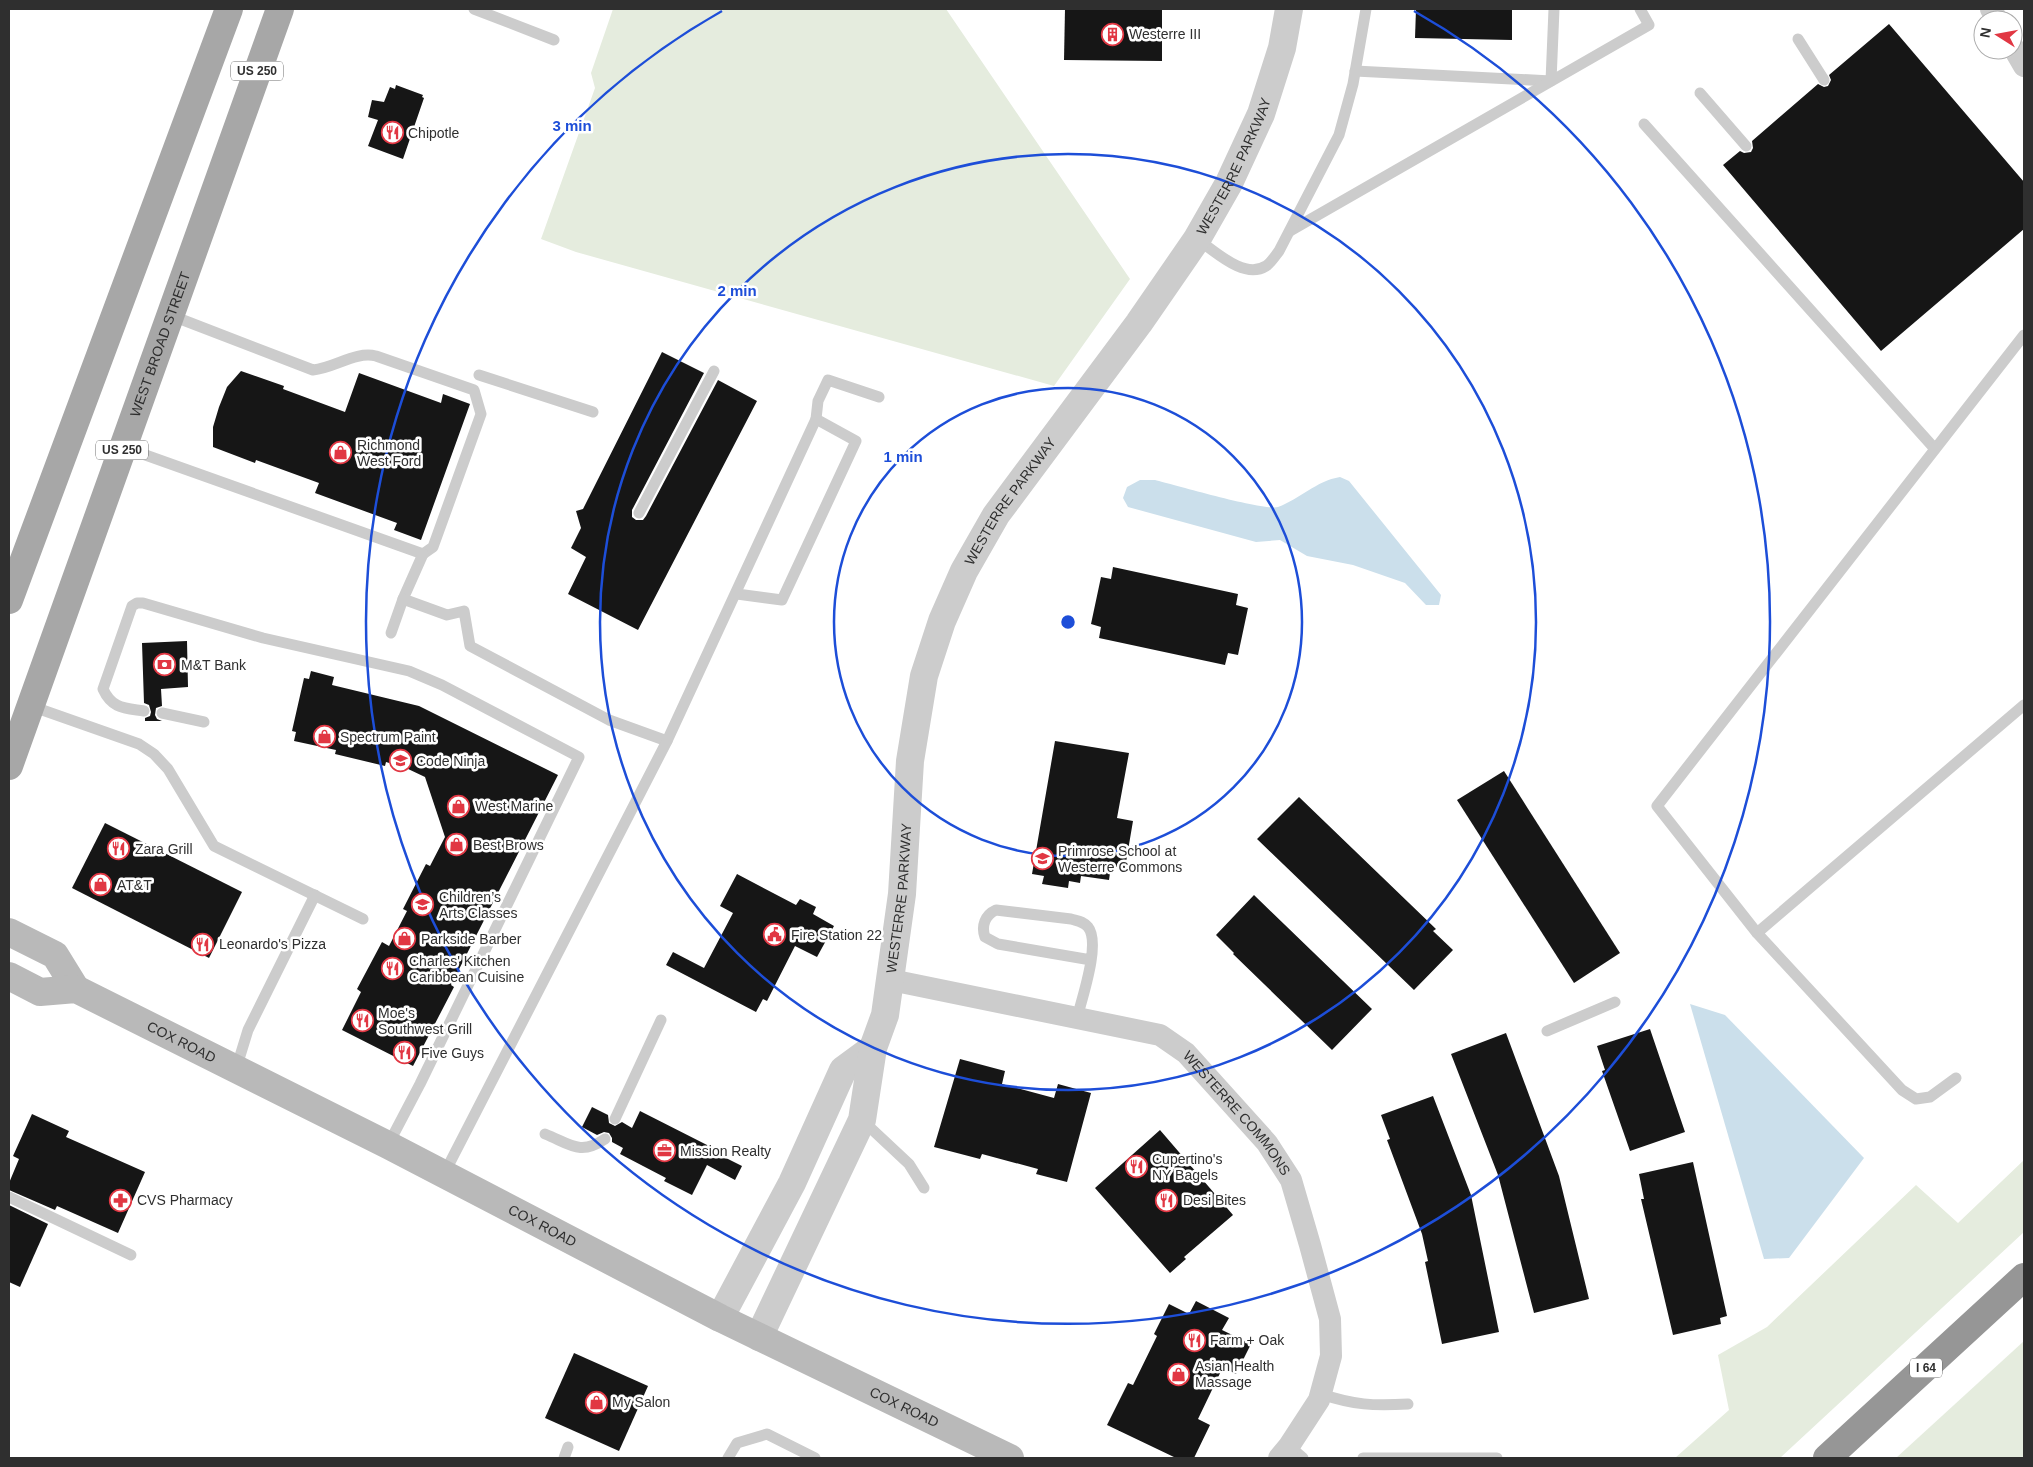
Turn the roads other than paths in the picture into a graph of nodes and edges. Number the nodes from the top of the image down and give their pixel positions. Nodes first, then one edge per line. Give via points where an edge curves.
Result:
1 (229, 9) edge
2 (280, 9) edge
3 (474, 9) edge
4 (1289, 9) edge
5 (1366, 9) edge
6 (1554, 9) edge
7 (1640, 9) edge
8 (1798, 39) dead end
9 (554, 40) dead end
10 (1355, 71) junction
11 (1824, 80) dead end
12 (1551, 81) junction
13 (1700, 93) dead end
14 (1644, 124) dead end
15 (1746, 146) dead end
16 (1290, 231) junction
17 (1197, 239) junction
18 (170, 315) junction
19 (2024, 335) edge
20 (714, 371) dead end
21 (479, 375) dead end
22 (879, 397) dead end
23 (594, 412) dead end
24 (816, 420) junction
25 (124, 447) junction
26 (1935, 449) junction
27 (639, 513) dead end
28 (423, 554) junction
29 (736, 594) junction
30 (403, 599) junction
31 (9, 600) edge
32 (391, 633) dead end
33 (2024, 705) edge
34 (31, 706) junction
35 (144, 711) dead end
36 (162, 713) dead end
37 (204, 722) dead end
38 (667, 742) junction
39 (9, 766) edge
40 (315, 895) junction
41 (363, 919) dead end
42 (9, 932) edge
43 (1757, 933) junction
44 (1091, 960) junction
45 (9, 976) edge
46 (891, 980) junction
47 (76, 989) junction
48 (1615, 1002) dead end
49 (1077, 1018) junction
50 (661, 1020) dead end
51 (1547, 1031) dead end
52 (873, 1048) junction
53 (236, 1069) junction
54 (1956, 1078) dead end
55 (615, 1119) dead end
56 (862, 1120) junction
57 (545, 1134) dead end
58 (605, 1139) dead end
59 (388, 1145) junction
60 (444, 1174) junction
61 (924, 1188) dead end
62 (9, 1197) edge
63 (131, 1255) dead end
64 (2024, 1277) edge
65 (720, 1318) junction
66 (759, 1337) junction
67 (1320, 1394) junction
68 (1408, 1404) dead end
69 (1290, 1454) edge
70 (728, 1458) edge
71 (815, 1458) edge
72 (1010, 1458) edge
73 (1363, 1458) edge
74 (1497, 1458) edge
75 (1828, 1458) edge

1 - 31 main road, US 250
2 - 18 main road, WEST BROAD STREET / US 250
3 - 9 lane
4 - 17 street, WESTERRE PARKWAY via 1282,48 1261,114 1229,183
5 - 10 lane
6 - 12 lane
7 - 12 lane via 1650,26
8 - 11 lane
10 - 12 lane
10 - 16 lane via 1339,135
12 - 16 lane
13 - 15 lane
14 - 26 lane
16 - 17 lane via 1267,266 1254,270 1236,266
17 - 46 street, WESTERRE PARKWAY via 1139,323 996,515 964,571 942,621 924,676 910,761 902,894
18 - 25 main road, WEST BROAD STREET / US 250
18 - 28 lane via 313,370 366,353 474,390 481,414 433,547
19 - 26 lane
20 - 27 lane
21 - 23 lane
22 - 24 lane via 828,380 818,401
24 - 29 lane
24 - 29 lane via 856,441 782,600
25 - 28 lane
25 - 34 main road, WEST BROAD STREET / US 250
26 - 43 lane via 1657,806
28 - 30 lane
29 - 38 lane
30 - 32 lane
30 - 38 lane via 448,615 464,610 470,646 609,720
33 - 43 lane
34 - 39 main road, WEST BROAD STREET / US 250
34 - 40 lane via 139,744 168,769 214,846
35 - 59 lane via 116,706 103,689 132,606 137,603 263,638 409,671 579,757
36 - 37 lane
38 - 60 lane
40 - 41 lane
40 - 53 lane via 248,1030
42 - 47 main road via 55,954
43 - 54 lane via 1902,1090 1916,1099 1930,1097
44 - 44 lane via 1092,935 1082,922 996,910 984,924 985,938 998,944
44 - 49 lane
45 - 47 main road via 40,992
46 - 49 street, WESTERRE COMMONS
46 - 52 street, WESTERRE PARKWAY via 885,1016
47 - 53 main road, COX ROAD
48 - 51 lane
49 - 67 street, WESTERRE COMMONS via 1144,1030 1164,1038 1186,1053 1268,1143 1291,1180 1330,1318 1331,1356
50 - 55 lane
52 - 56 street, WESTERRE PARKWAY
52 - 65 street via 843,1070 792,1183
53 - 59 main road, COX ROAD
56 - 61 lane via 909,1164
56 - 66 street, WESTERRE PARKWAY
57 - 58 lane via 580,1149 593,1147
59 - 60 main road, COX ROAD
60 - 65 main road, COX ROAD
62 - 63 lane
64 - 75 highway, I 64
65 - 66 main road, COX ROAD
66 - 72 main road, COX ROAD
67 - 68 lane via 1370,1406
67 - 69 street, WESTERRE COMMONS
70 - 71 lane via 737,1443 767,1434
73 - 74 lane

